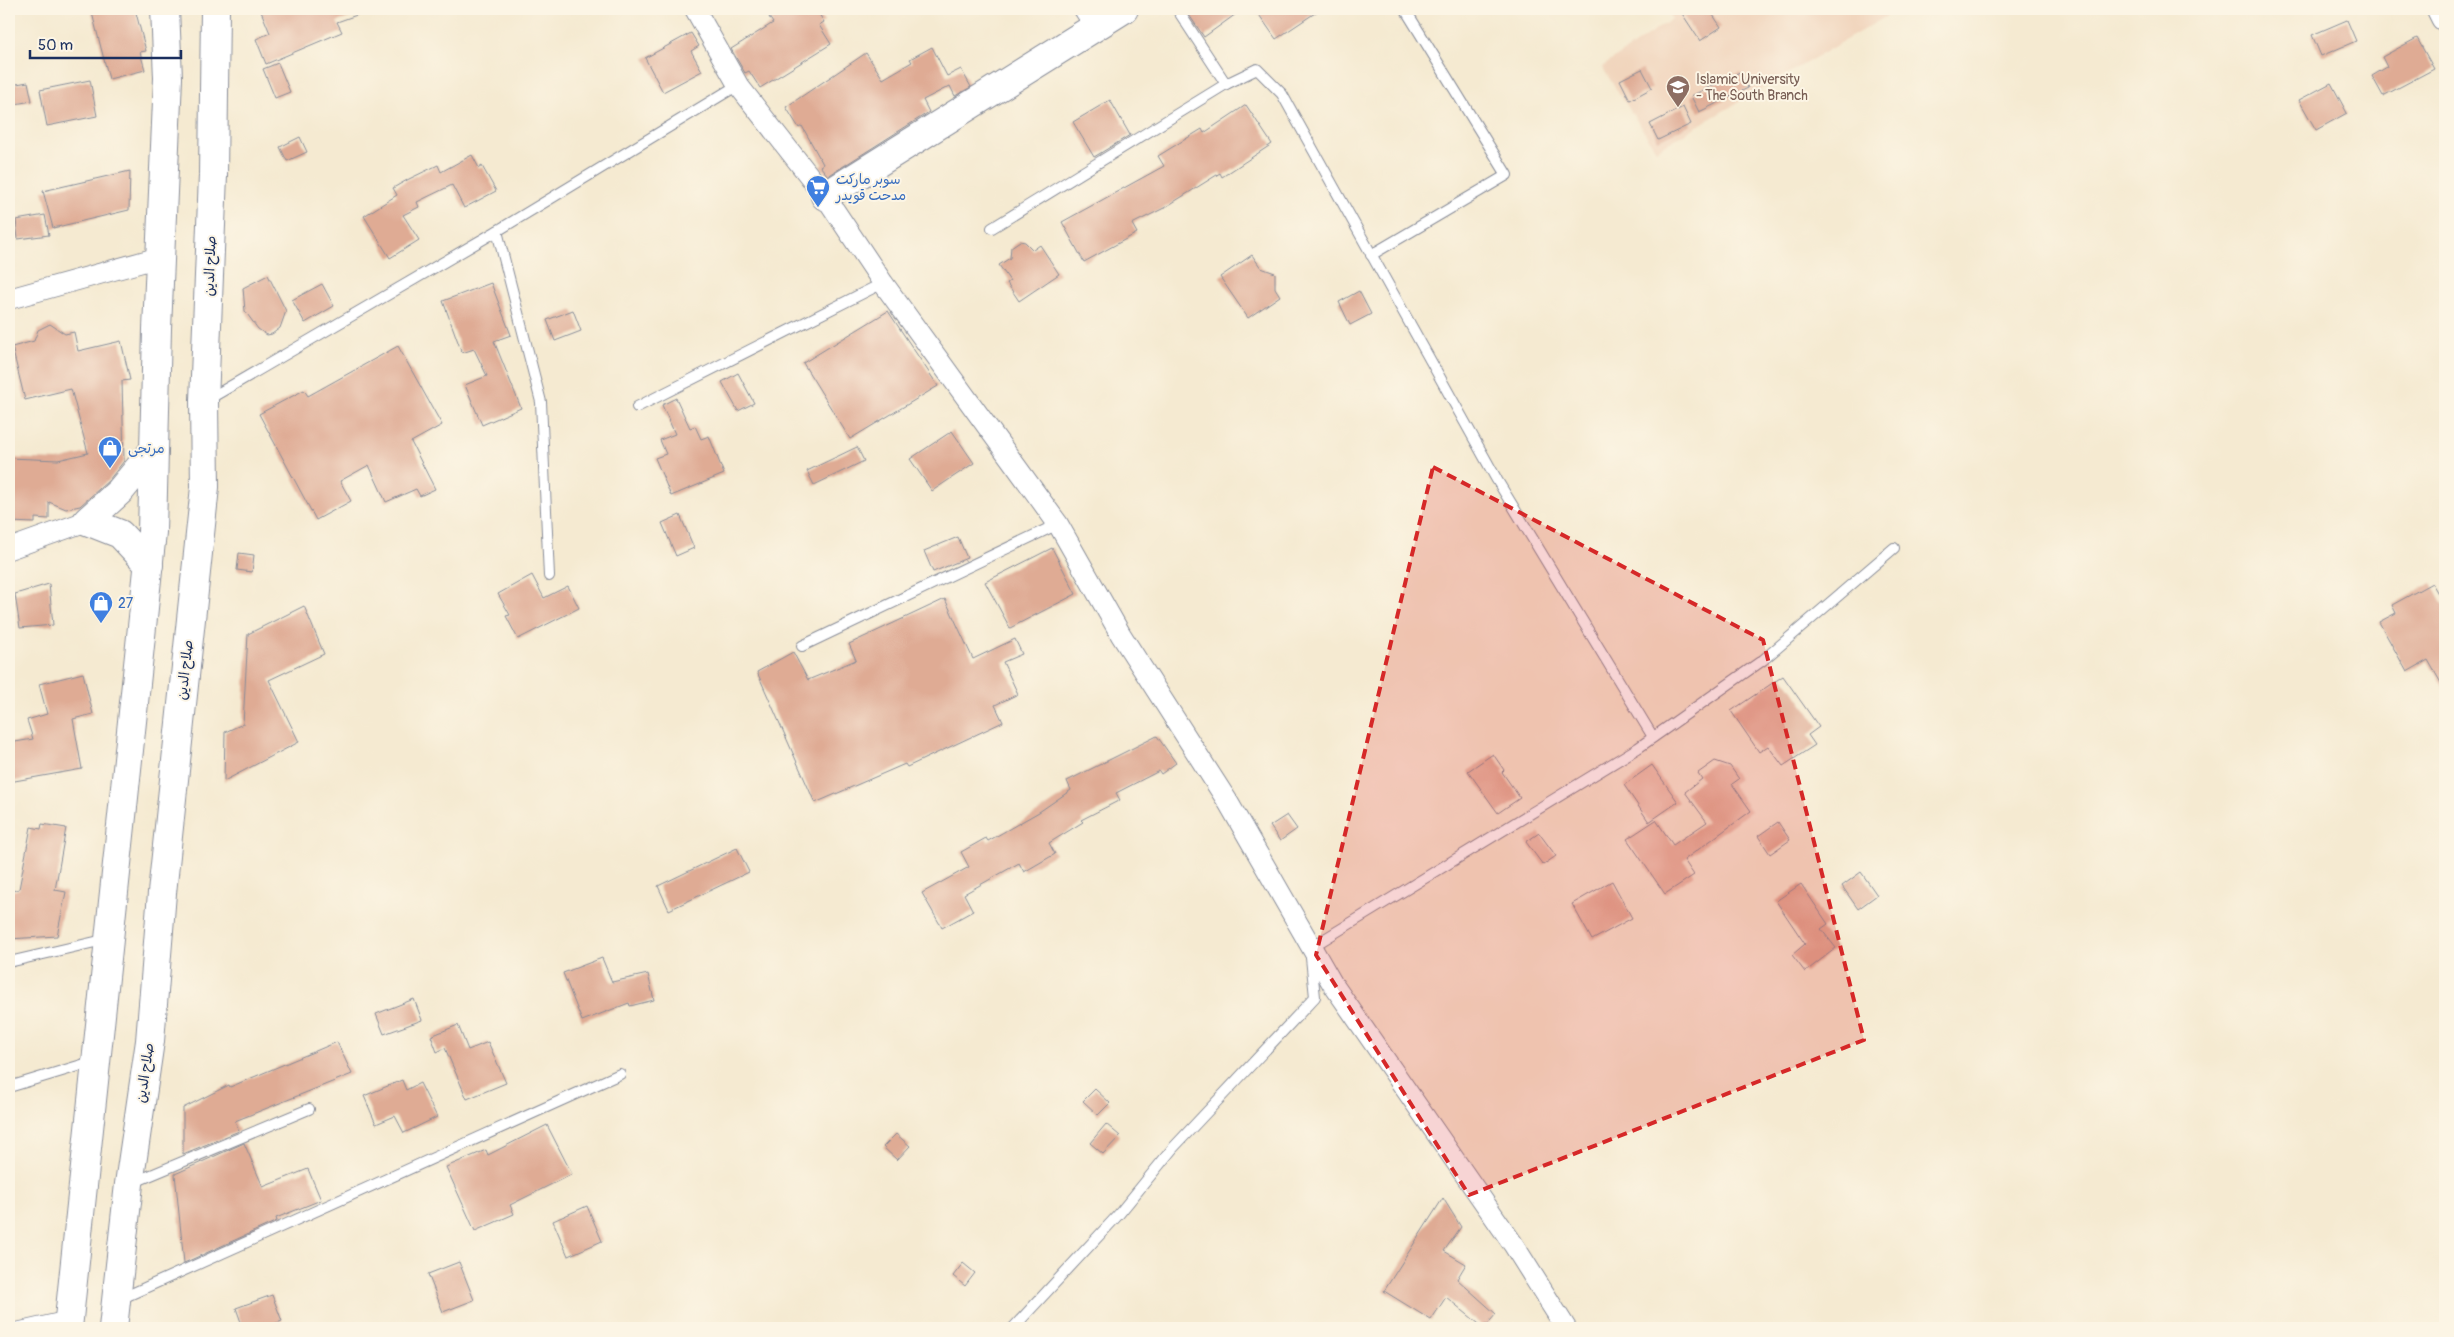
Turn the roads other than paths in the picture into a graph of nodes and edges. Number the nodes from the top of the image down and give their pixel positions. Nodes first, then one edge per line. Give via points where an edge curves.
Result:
1 (165, 9) edge
2 (215, 9) edge
3 (695, 9) edge
4 (1124, 9) edge
5 (1177, 9) edge
6 (1405, 9) edge
7 (2441, 9) edge
8 (2445, 16) edge
9 (1084, 19) edge
10 (1226, 84) junction
11 (738, 86) junction
12 (825, 196) junction
13 (992, 228) dead end
14 (497, 231) junction
15 (1371, 255) junction
16 (160, 257) junction
17 (883, 283) junction
18 (9, 299) edge
19 (204, 401) junction
20 (637, 407) dead end
21 (154, 450) junction
22 (87, 521) junction
23 (1058, 524) junction
24 (1894, 548) dead end
25 (9, 549) edge
26 (149, 565) junction
27 (549, 576) dead end
28 (802, 646) dead end
29 (1653, 737) junction
30 (109, 938) junction
31 (1310, 948) junction
32 (9, 962) edge
33 (96, 1061) junction
34 (620, 1074) dead end
35 (9, 1087) edge
36 (309, 1109) dead end
37 (129, 1184) junction
38 (117, 1301) junction
39 (69, 1322) edge
40 (16, 1328) edge
41 (113, 1328) edge
42 (1013, 1328) edge
43 (1566, 1328) edge

1 - 16 main road via 168,78
2 - 19 main road, صلاح الدين via 214,175
3 - 11 street
4 - 9 main road
5 - 10 lane
6 - 15 lane via 1507,175
7 - 8 main road
9 - 12 main road via 1018,77
10 - 13 lane
10 - 15 lane via 1257,69 1282,94
11 - 12 street
11 - 14 lane
12 - 17 street
14 - 19 lane
14 - 27 lane via 541,402
15 - 29 lane via 1497,480
16 - 18 street
16 - 21 main road
17 - 20 lane
17 - 23 street
19 - 37 main road, صلاح الدين via 205,487 162,893 150,1041
21 - 22 main road via 120,491
21 - 26 main road
22 - 25 street
22 - 26 main road via 120,534
23 - 28 lane
23 - 31 street via 1121,635 1228,802
24 - 29 lane via 1763,660
26 - 30 main road
29 - 31 lane via 1546,806
30 - 32 lane
30 - 33 main road
31 - 42 lane via 1316,997 1173,1148 1119,1214
31 - 43 street via 1513,1244
33 - 35 lane
33 - 39 main road
34 - 38 lane
36 - 37 lane
37 - 38 main road, صلاح الدين
38 - 41 main road, صلاح الدين
39 - 40 lane

